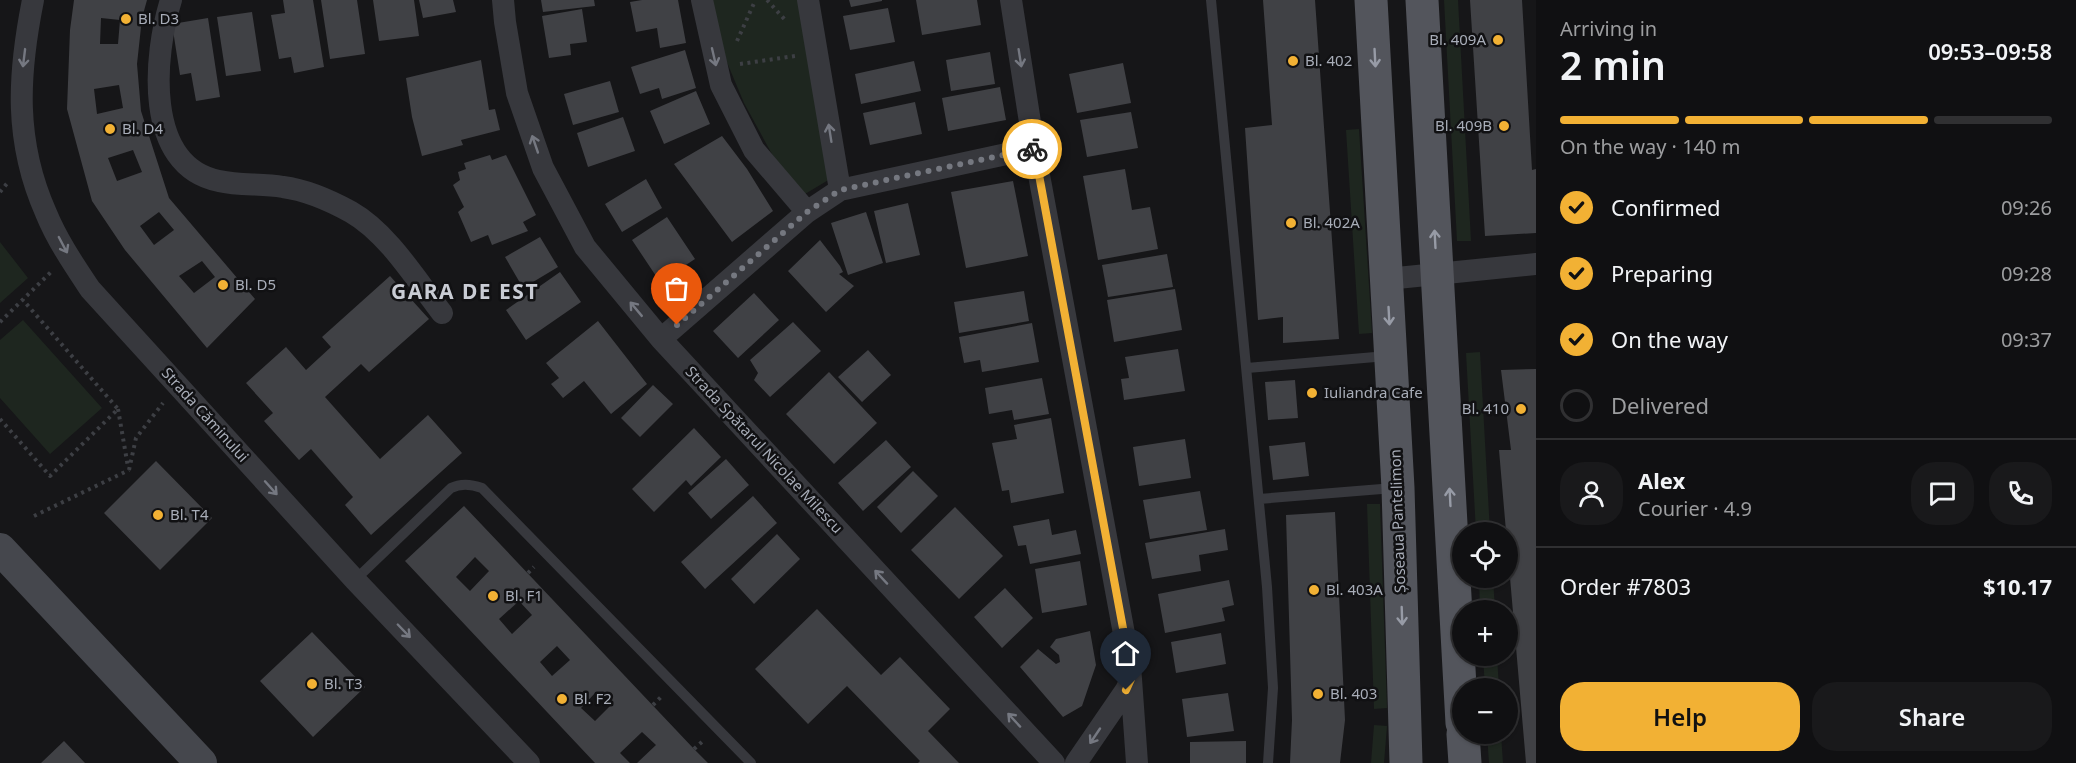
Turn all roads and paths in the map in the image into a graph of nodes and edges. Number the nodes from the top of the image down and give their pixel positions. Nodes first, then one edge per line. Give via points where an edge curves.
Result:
1 (33, 0) edge
2 (171, 0) edge
3 (503, 0) edge
4 (702, 0) edge
5 (755, 0) edge
6 (767, 0) edge
7 (808, 0) edge
8 (1011, 0) edge
9 (1211, 0) edge
10 (1371, 0) edge
11 (1422, 0) edge
12 (817, 52) junction
13 (721, 67) junction
14 (1034, 148) junction
15 (840, 190) junction
16 (807, 212) junction
17 (68, 255) junction
18 (1536, 264) edge
19 (1437, 274) junction
20 (1387, 279) junction
21 (23, 300) junction
22 (442, 313) dead end
23 (0, 322) edge
24 (661, 339) junction
25 (1391, 356) junction
26 (1246, 368) junction
27 (177, 385) junction
28 (118, 409) junction
29 (0, 419) edge
30 (129, 470) junction
31 (1398, 488) junction
32 (1259, 499) junction
33 (33, 516) dead end
34 (0, 549) edge
35 (355, 580) junction
36 (1459, 678) edge
37 (1131, 679) junction
38 (1464, 744) edge
39 (201, 763) edge
40 (529, 763) edge
41 (750, 763) edge
42 (1054, 763) edge
43 (1076, 763) edge
44 (1137, 763) edge
45 (1268, 763) edge
46 (1406, 763) edge
47 (1465, 763) edge

1 -> 17 street, Strada Căminului via 21,80 21,115 27,156 45,213
2 - 22 street via 162,28 159,94 161,114 181,157 191,168 218,181 292,189 353,213 385,240
24 -> 3 street, Strada Spătarul Nicolae Milescu via 585,247 543,168 517,93
4 -> 13 street
5 - 6 path
5 - 13 path
7 - 12 street
8 -> 14 street
9 - 26 lane
10 -> 20 main road, Șoseaua Pantelimon
19 -> 11 main road
12 - 13 path
15 -> 12 street
13 - 16 street via 721,85 754,150
14 - 15 street
14 - 37 street
15 - 16 street
16 - 24 street
17 - 21 path
17 - 27 street, Strada Căminului via 90,289
18 - 19 street
19 - 20 street
36 -> 19 main road
20 -> 25 main road, Șoseaua Pantelimon
21 - 23 path
21 - 28 path
42 -> 24 street, Strada Spătarul Nicolae Milescu
25 - 26 lane
25 - 31 main road, Șoseaua Pantelimon
26 - 32 lane
27 - 30 path via 136,438
27 -> 35 street, Strada Căminului
28 - 29 path via 50,476
28 - 30 path
30 - 33 path
31 - 32 lane
31 -> 46 main road, Șoseaua Pantelimon
32 - 45 lane via 1272,688
34 - 39 main road
35 -> 40 street, Strada Căminului
35 - 41 lane via 451,488 468,484 482,488
37 -> 43 street
37 - 44 street
38 - 47 main road

